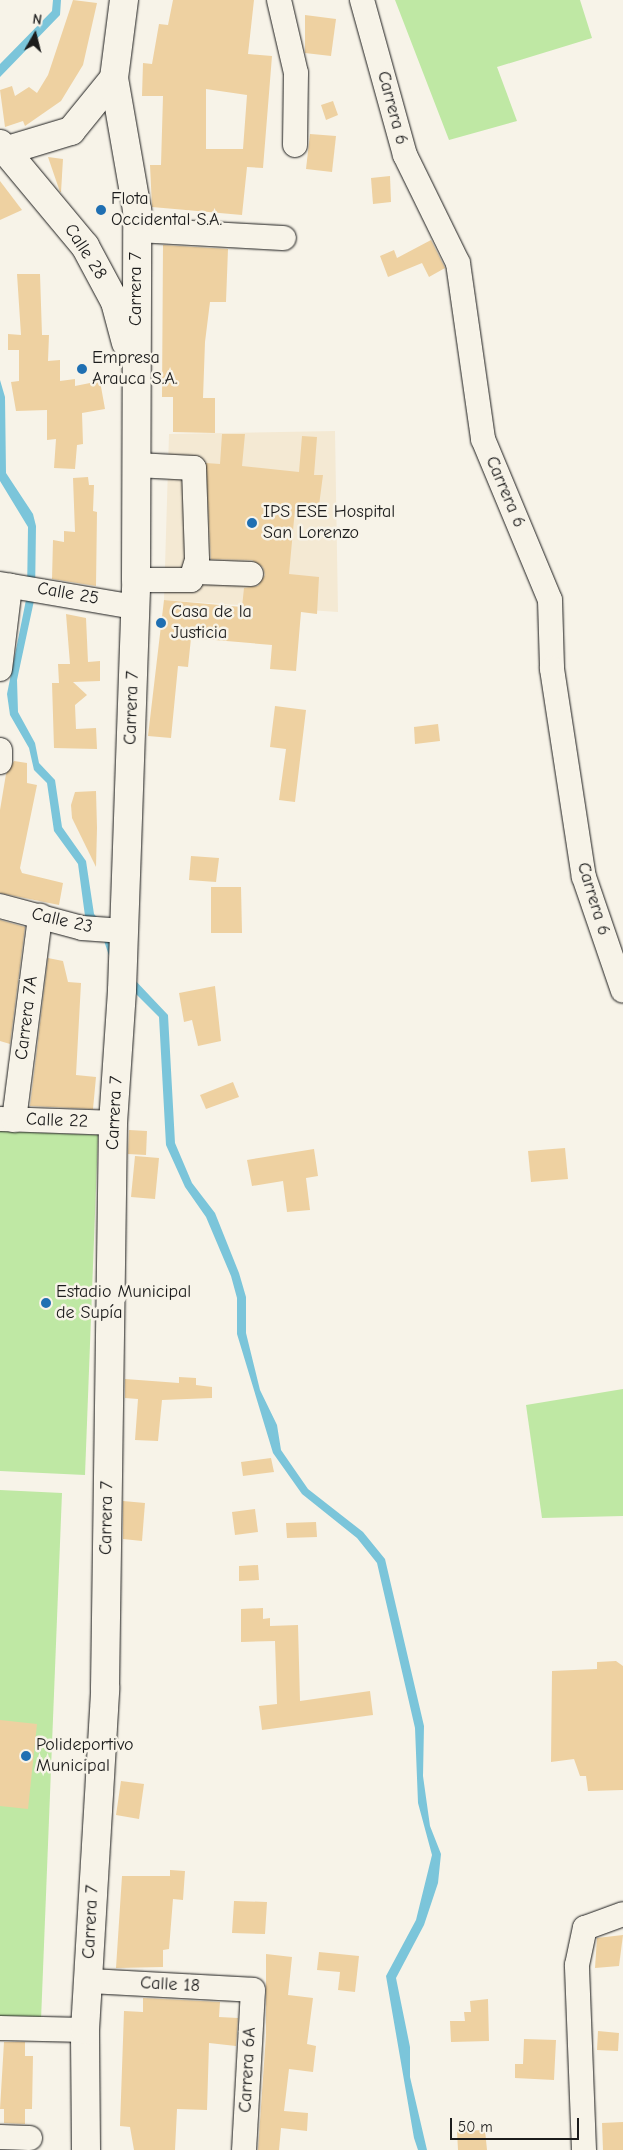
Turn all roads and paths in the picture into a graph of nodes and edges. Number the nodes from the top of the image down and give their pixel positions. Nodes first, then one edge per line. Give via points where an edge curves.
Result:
1 (124, 0) edge
2 (279, 0) edge
3 (362, 0) edge
4 (114, 78) junction
5 (295, 145) dead end
6 (4, 147) edge
7 (136, 230) junction
8 (284, 238) dead end
9 (135, 378) junction
10 (136, 465) junction
11 (196, 572) junction
12 (251, 574) dead end
13 (9, 586) edge
14 (136, 593) junction
15 (0, 669) edge
16 (0, 906) edge
17 (40, 916) junction
18 (120, 940) junction
19 (623, 991) edge
20 (7, 1120) edge
21 (113, 1123) junction
22 (623, 1914) edge
23 (88, 1981) junction
24 (253, 1990) joint
25 (0, 2028) edge
26 (85, 2030) junction
27 (0, 2137) edge
28 (30, 2138) dead end
29 (86, 2150) edge
30 (244, 2150) edge
31 (584, 2150) edge

1 - 4 main road, Carrera 7
2 - 5 street via 296,73
3 - 19 street, Carrera 6 via 405,155 458,263 483,439 550,600 552,669 584,877
4 - 6 main road via 71,131
4 - 7 main road, Carrera 7
6 - 9 main road, Calle 28 via 85,246 115,302
7 - 8 street
7 - 9 main road, Carrera 7
9 - 10 main road, Carrera 7
10 - 11 street via 194,468
10 - 14 main road, Carrera 7
11 - 12 street
11 - 14 street, Calle 25 via 182,582
13 - 14 street, Calle 25
13 - 15 street
14 - 18 main road, Carrera 7
16 - 17 street, Calle 23
17 - 18 street, Calle 23
17 - 20 street, Carrera 7A
18 - 21 main road, Carrera 7 via 122,990
20 - 21 street, Calle 22
21 - 23 main road, Carrera 7 via 105,1688
22 - 31 street via 585,1928 576,1965
23 - 24 street, Calle 18
23 - 26 main road, Carrera 7
24 - 30 street, Carrera 6A
25 - 26 street
26 - 29 main road, Carrera 7
27 - 28 street

